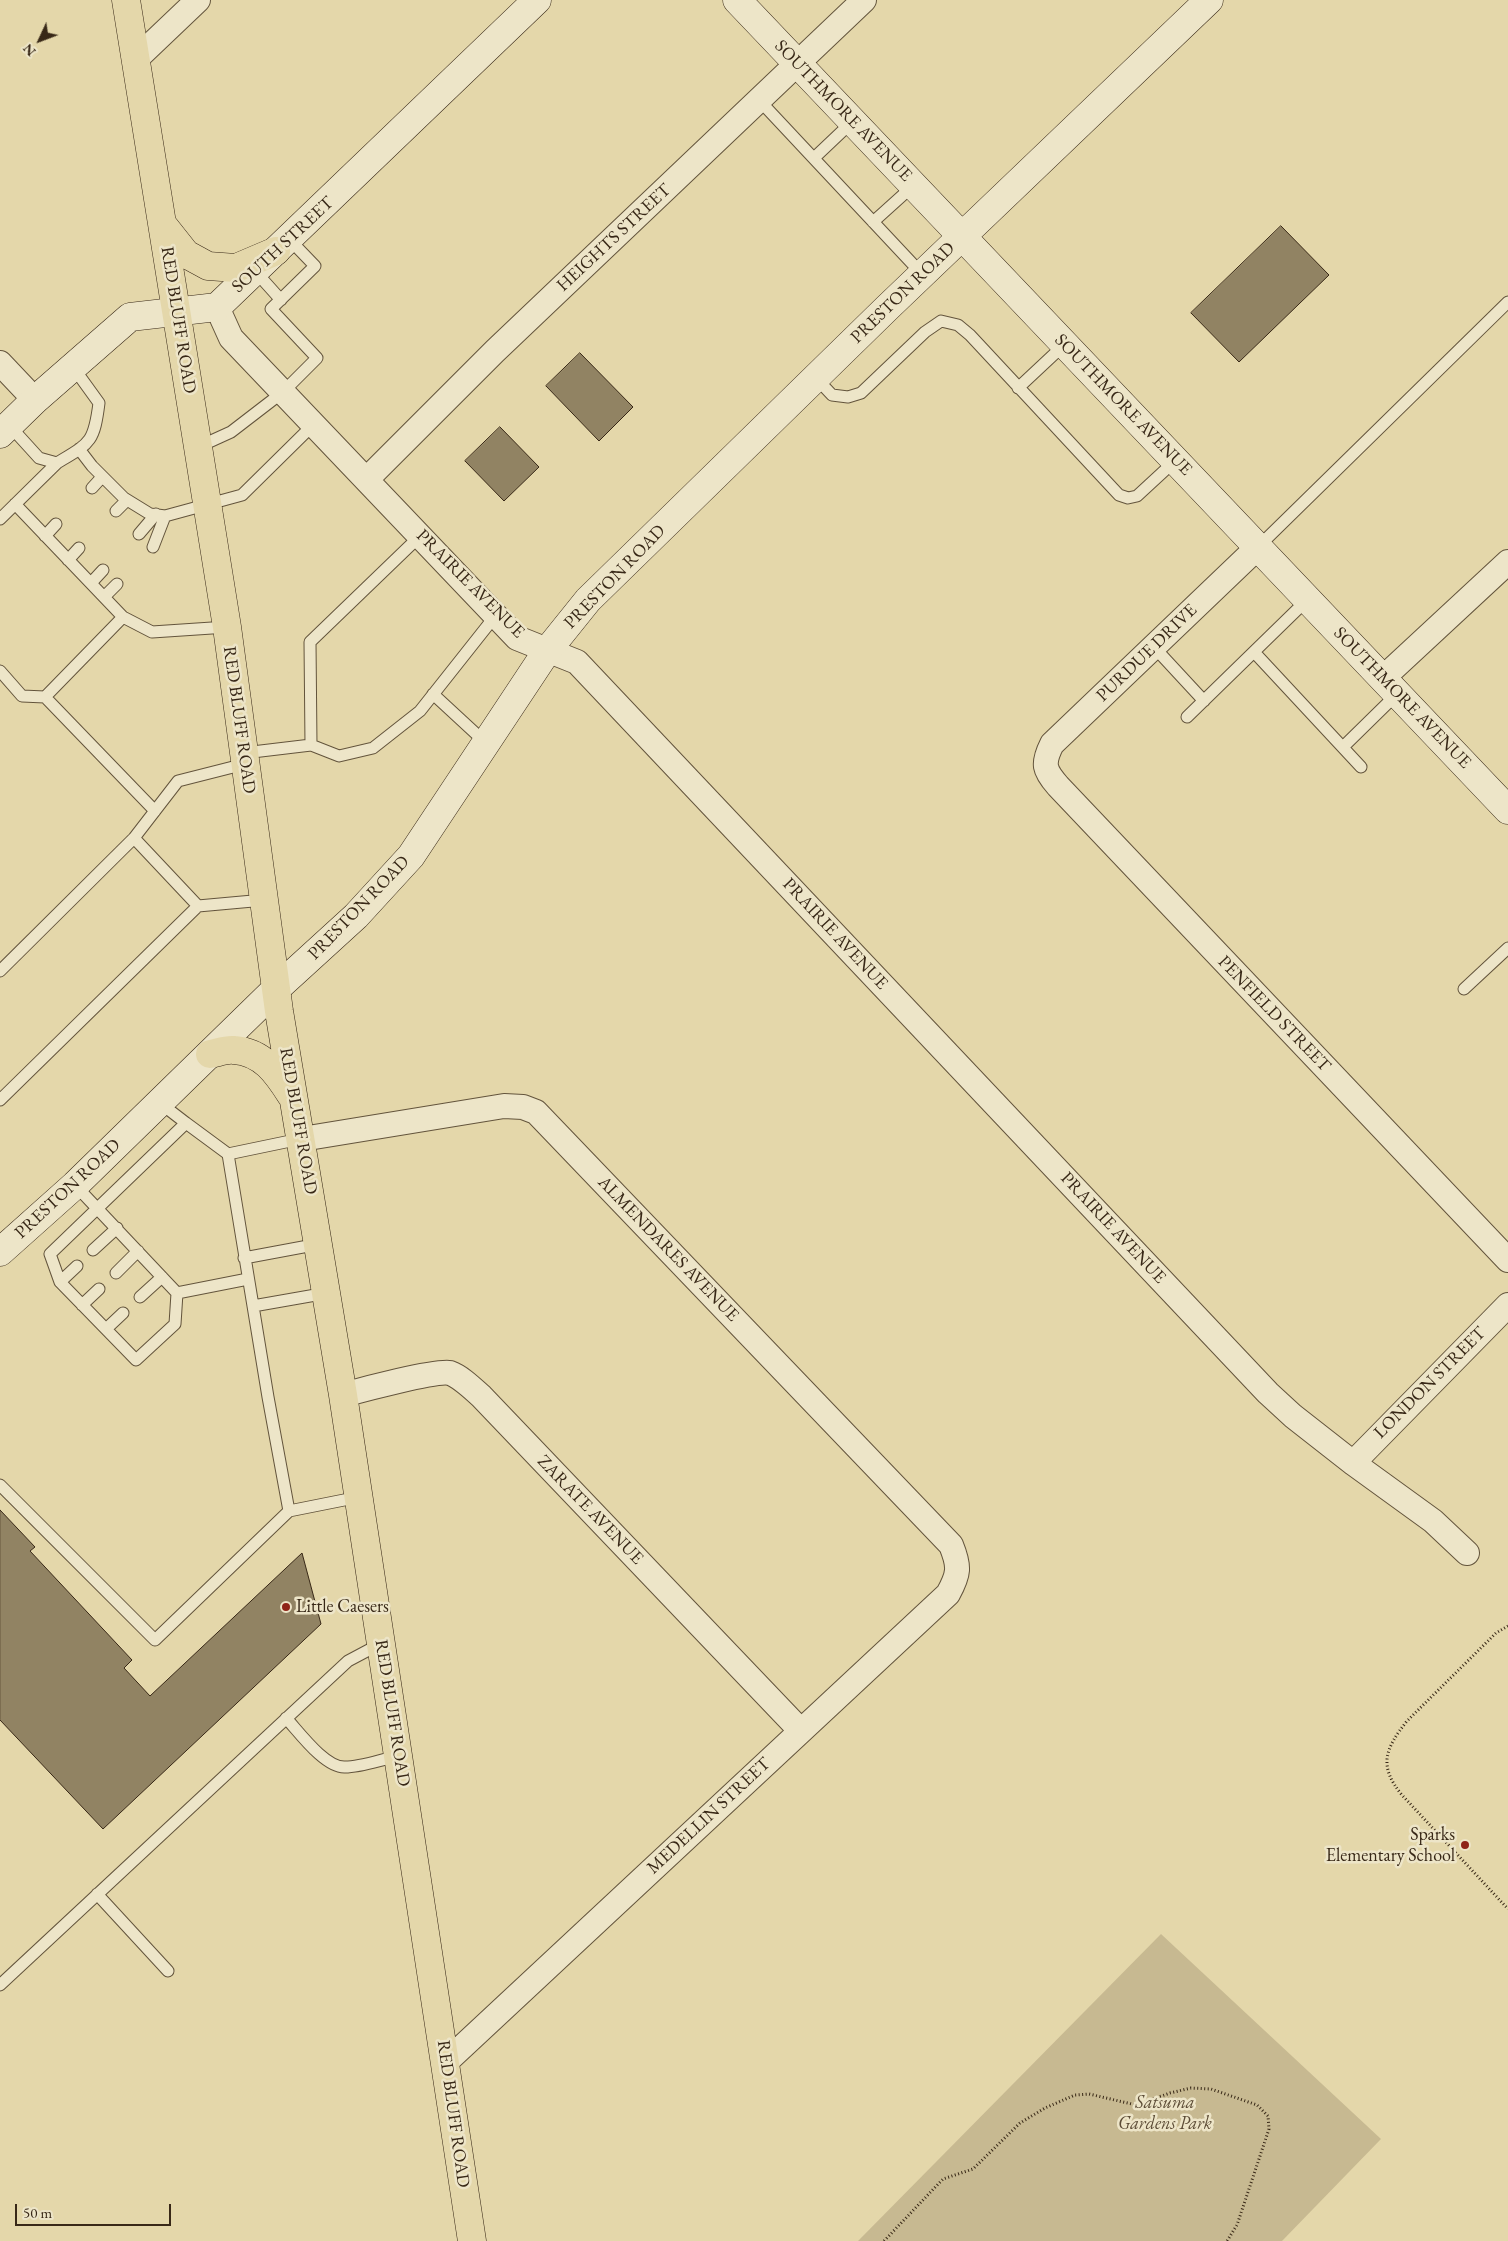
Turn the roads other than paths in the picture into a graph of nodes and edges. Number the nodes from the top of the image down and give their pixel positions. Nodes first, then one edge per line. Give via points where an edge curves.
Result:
1 (126, 0) edge
2 (198, 0) edge
3 (536, 0) edge
4 (737, 0) edge
5 (864, 0) edge
6 (1209, 0) edge
7 (135, 60) junction
8 (798, 64) junction
9 (759, 100) junction
10 (853, 121) junction
11 (814, 158) junction
12 (914, 185) junction
13 (873, 222) junction
14 (162, 224) junction
15 (962, 237) junction
16 (283, 245) junction
17 (255, 271) junction
18 (922, 274) junction
19 (281, 300) junction
20 (1508, 302) edge
21 (217, 307) junction
22 (177, 312) junction
23 (1065, 344) junction
24 (0, 363) edge
25 (73, 367) junction
26 (816, 377) junction
27 (1018, 388) junction
28 (283, 392) junction
29 (35, 400) junction
30 (314, 424) junction
31 (4, 429) edge
32 (198, 447) junction
33 (79, 449) junction
34 (1176, 460) junction
35 (56, 462) junction
36 (102, 476) junction
37 (367, 479) junction
38 (92, 488) dead end
39 (127, 500) junction
40 (15, 504) junction
41 (207, 505) junction
42 (116, 511) dead end
43 (161, 515) junction
44 (0, 519) edge
45 (56, 524) dead end
46 (139, 534) dead end
47 (421, 534) junction
48 (45, 536) junction
49 (153, 547) dead end
50 (1258, 547) junction
51 (79, 548) dead end
52 (68, 560) junction
53 (1508, 562) edge
54 (103, 570) dead end
55 (91, 583) junction
56 (117, 584) dead end
57 (104, 597) junction
58 (1308, 599) junction
59 (496, 615) junction
60 (123, 617) junction
61 (227, 627) junction
62 (1154, 647) junction
63 (547, 651) junction
64 (1254, 652) junction
65 (0, 671) edge
66 (1390, 686) junction
67 (433, 694) junction
68 (45, 697) junction
69 (1204, 701) junction
70 (1187, 717) dead end
71 (486, 743) junction
72 (311, 745) junction
73 (1343, 747) junction
74 (245, 758) junction
75 (1045, 765) joint
76 (1362, 767) dead end
77 (1508, 810) edge
78 (155, 811) junction
79 (134, 838) junction
80 (264, 900) junction
81 (198, 906) junction
82 (1508, 948) edge
83 (0, 971) edge
84 (1464, 989) dead end
85 (276, 990) junction
86 (210, 1054) junction
87 (0, 1100) edge
88 (295, 1102) junction
89 (160, 1103) junction
90 (186, 1123) junction
91 (302, 1139) junction
92 (228, 1154) junction
93 (74, 1185) junction
94 (98, 1208) junction
95 (116, 1228) junction
96 (319, 1244) junction
97 (93, 1250) dead end
98 (138, 1251) junction
99 (0, 1252) edge
100 (244, 1258) junction
101 (1508, 1260) edge
102 (77, 1266) dead end
103 (116, 1273) dead end
104 (162, 1277) junction
105 (248, 1279) junction
106 (60, 1282) junction
107 (99, 1289) dead end
108 (177, 1292) junction
109 (327, 1293) junction
110 (140, 1297) dead end
111 (82, 1305) junction
112 (1508, 1305) edge
113 (253, 1306) junction
114 (123, 1313) dead end
115 (106, 1329) junction
116 (343, 1395) junction
117 (1353, 1463) junction
118 (0, 1486) edge
119 (359, 1496) junction
120 (289, 1511) junction
121 (1468, 1553) dead end
122 (958, 1562) joint
123 (382, 1643) junction
124 (286, 1718) junction
125 (801, 1730) junction
126 (399, 1756) junction
127 (97, 1894) junction
128 (168, 1970) dead end
129 (0, 1985) edge
130 (446, 2062) junction
131 (472, 2241) edge

1 - 7 main road, RED BLUFF ROAD
2 - 7 street
3 - 16 main road, SOUTH STREET
4 - 8 main road, SOUTHMORE AVENUE
5 - 8 street, HEIGHTS STREET
6 - 15 main road, PRESTON ROAD
7 - 14 main road, RED BLUFF ROAD
8 - 9 street, HEIGHTS STREET
8 - 10 main road, SOUTHMORE AVENUE
9 - 11 lane
9 - 37 street, HEIGHTS STREET
10 - 11 lane
10 - 12 main road, SOUTHMORE AVENUE
11 - 13 lane
12 - 13 lane
12 - 15 main road, SOUTHMORE AVENUE
13 - 18 lane
14 - 16 main road via 186,254 208,266 236,268
14 - 22 main road, RED BLUFF ROAD
15 - 18 main road, PRESTON ROAD
15 - 23 main road, SOUTHMORE AVENUE
16 - 17 main road, SOUTH STREET
16 - 19 lane via 315,266
17 - 19 lane
17 - 21 main road, SOUTH STREET
18 - 26 main road, PRESTON ROAD
19 - 28 lane via 271,309 317,358
20 - 50 lane
21 - 22 main road, SOUTH STREET
21 - 28 street, PRAIRIE AVENUE via 231,338
22 - 25 main road, SOUTH STREET via 130,317
22 - 32 main road, RED BLUFF ROAD
23 - 27 lane
23 - 34 main road, SOUTHMORE AVENUE
24 - 29 street
25 - 29 main road, SOUTH STREET
25 - 33 lane via 99,403 95,430
26 - 27 lane via 832,395 848,397 861,393 941,320 958,325 970,335
26 - 63 main road, PRESTON ROAD via 588,600
27 - 34 lane via 1119,496 1137,496
28 - 30 street, PRAIRIE AVENUE
28 - 32 lane via 231,432
29 - 31 main road, SOUTH STREET
30 - 37 street, PRAIRIE AVENUE
30 - 41 lane via 242,494
31 - 35 lane via 39,458
32 - 41 main road, RED BLUFF ROAD
33 - 35 lane
33 - 36 lane
34 - 50 main road, SOUTHMORE AVENUE
35 - 40 lane
36 - 38 lane
36 - 39 lane
37 - 47 street, PRAIRIE AVENUE
39 - 42 lane
39 - 43 lane via 150,514
40 - 44 lane
40 - 48 lane
41 - 43 lane
41 - 61 main road, RED BLUFF ROAD
43 - 46 lane
43 - 49 lane
45 - 48 lane
47 - 59 street, PRAIRIE AVENUE
47 - 72 lane via 310,642
48 - 52 lane
50 - 58 main road, SOUTHMORE AVENUE
50 - 62 street, PURDUE DRIVE
51 - 52 lane
52 - 55 lane
53 - 66 street
54 - 55 lane
55 - 57 lane
56 - 57 lane
57 - 60 lane
58 - 64 lane
58 - 66 main road, SOUTHMORE AVENUE
59 - 63 street, PRAIRIE AVENUE via 518,638
59 - 67 lane
60 - 61 lane via 152,632
60 - 68 lane
61 - 74 main road, RED BLUFF ROAD
62 - 69 lane
62 - 75 street, PURDUE DRIVE via 1052,744
63 - 71 main road, PRESTON ROAD
63 - 117 street, PRAIRIE AVENUE via 577,662 1268,1393
64 - 69 lane
64 - 73 lane
65 - 68 lane via 22,696
66 - 73 lane
66 - 77 main road, SOUTHMORE AVENUE
67 - 71 lane
67 - 72 lane via 420,710 373,748 340,756
68 - 78 lane
69 - 70 lane
71 - 85 main road, PRESTON ROAD via 411,856 356,916
72 - 74 lane
73 - 76 lane
74 - 78 lane via 178,781
74 - 80 main road, RED BLUFF ROAD
75 - 101 street, PENFIELD STREET via 1048,775 1064,794
78 - 79 lane
79 - 81 lane
79 - 83 lane
80 - 81 lane
80 - 85 main road, RED BLUFF ROAD
81 - 87 lane
82 - 84 lane
85 - 86 main road, PRESTON ROAD
85 - 88 main road, RED BLUFF ROAD
86 - 88 main road via 233,1050 255,1056 274,1069
86 - 89 main road, PRESTON ROAD
88 - 91 main road, RED BLUFF ROAD
89 - 90 lane
89 - 93 main road, PRESTON ROAD
90 - 92 lane
90 - 94 lane
91 - 92 lane
91 - 96 main road, RED BLUFF ROAD
91 - 122 street, ALMENDARES AVENUE via 504,1106 523,1106 536,1112 944,1538
92 - 100 lane
93 - 94 lane
93 - 99 main road, PRESTON ROAD
94 - 95 lane
94 - 106 lane via 50,1254
95 - 97 lane
95 - 98 lane
96 - 100 lane
96 - 109 main road, RED BLUFF ROAD
98 - 103 lane
98 - 104 lane
100 - 105 lane
102 - 106 lane
104 - 108 lane
104 - 110 lane
105 - 108 lane
105 - 113 lane
106 - 111 lane
107 - 111 lane
108 - 115 lane via 175,1324 136,1360
109 - 113 lane
109 - 116 main road, RED BLUFF ROAD
111 - 115 lane
112 - 117 street, LONDON STREET
113 - 120 lane
114 - 115 lane
116 - 119 main road, RED BLUFF ROAD
116 - 125 street, ZARATE AVENUE via 427,1375 449,1373 464,1382
117 - 121 street, PRAIRIE AVENUE via 1433,1521
118 - 120 lane via 155,1640
119 - 120 lane
119 - 123 main road, RED BLUFF ROAD
122 - 125 street, MEDELLIN STREET via 957,1579 948,1594
123 - 124 lane via 348,1661
123 - 126 main road, RED BLUFF ROAD
124 - 126 lane via 322,1757 335,1766 345,1768
124 - 127 lane
125 - 130 street, MEDELLIN STREET
126 - 130 main road, RED BLUFF ROAD
127 - 128 lane
127 - 129 lane
130 - 131 main road, RED BLUFF ROAD

